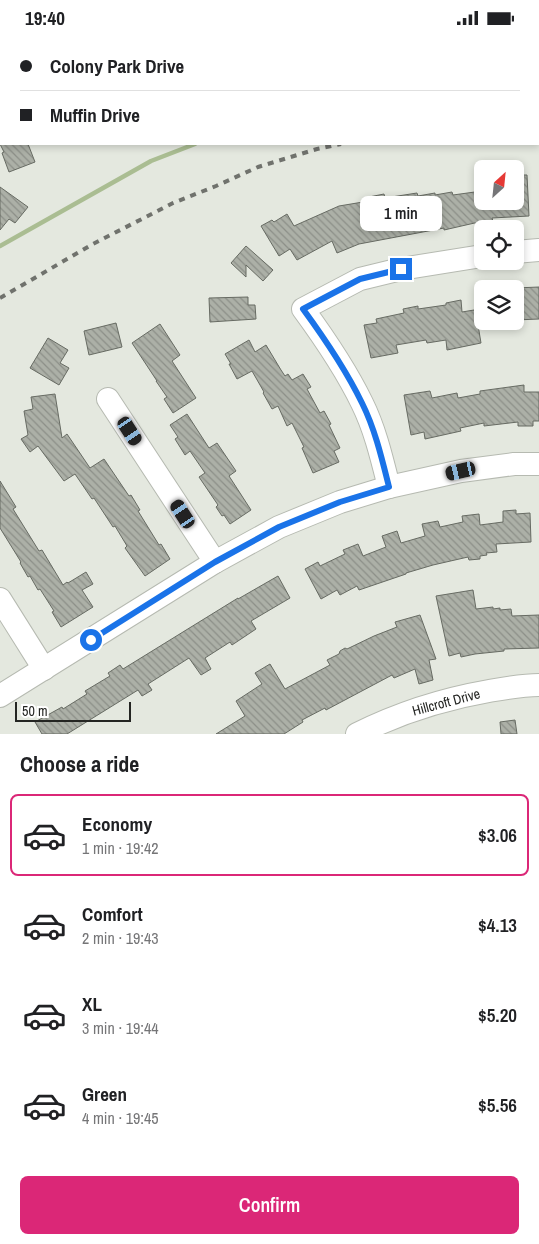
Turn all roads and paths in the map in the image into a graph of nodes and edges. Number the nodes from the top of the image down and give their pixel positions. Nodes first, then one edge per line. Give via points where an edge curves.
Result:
1 (539, 250) edge
2 (524, 251) edge
3 (474, 257) edge
4 (108, 399) dead end
5 (539, 464) edge
6 (389, 487) junction
7 (215, 562) junction
8 (0, 599) edge
9 (44, 669) junction
10 (539, 685) edge
11 (0, 696) edge
12 (357, 734) edge

1 - 2 street
3 - 6 street via 360,279 303,309 363,404 381,453
4 - 7 street
5 - 6 street via 461,471
6 - 7 street via 340,502 279,527
7 - 9 street
8 - 9 street
9 - 11 street
10 - 12 street, Hillcroft Drive via 471,694 420,708

